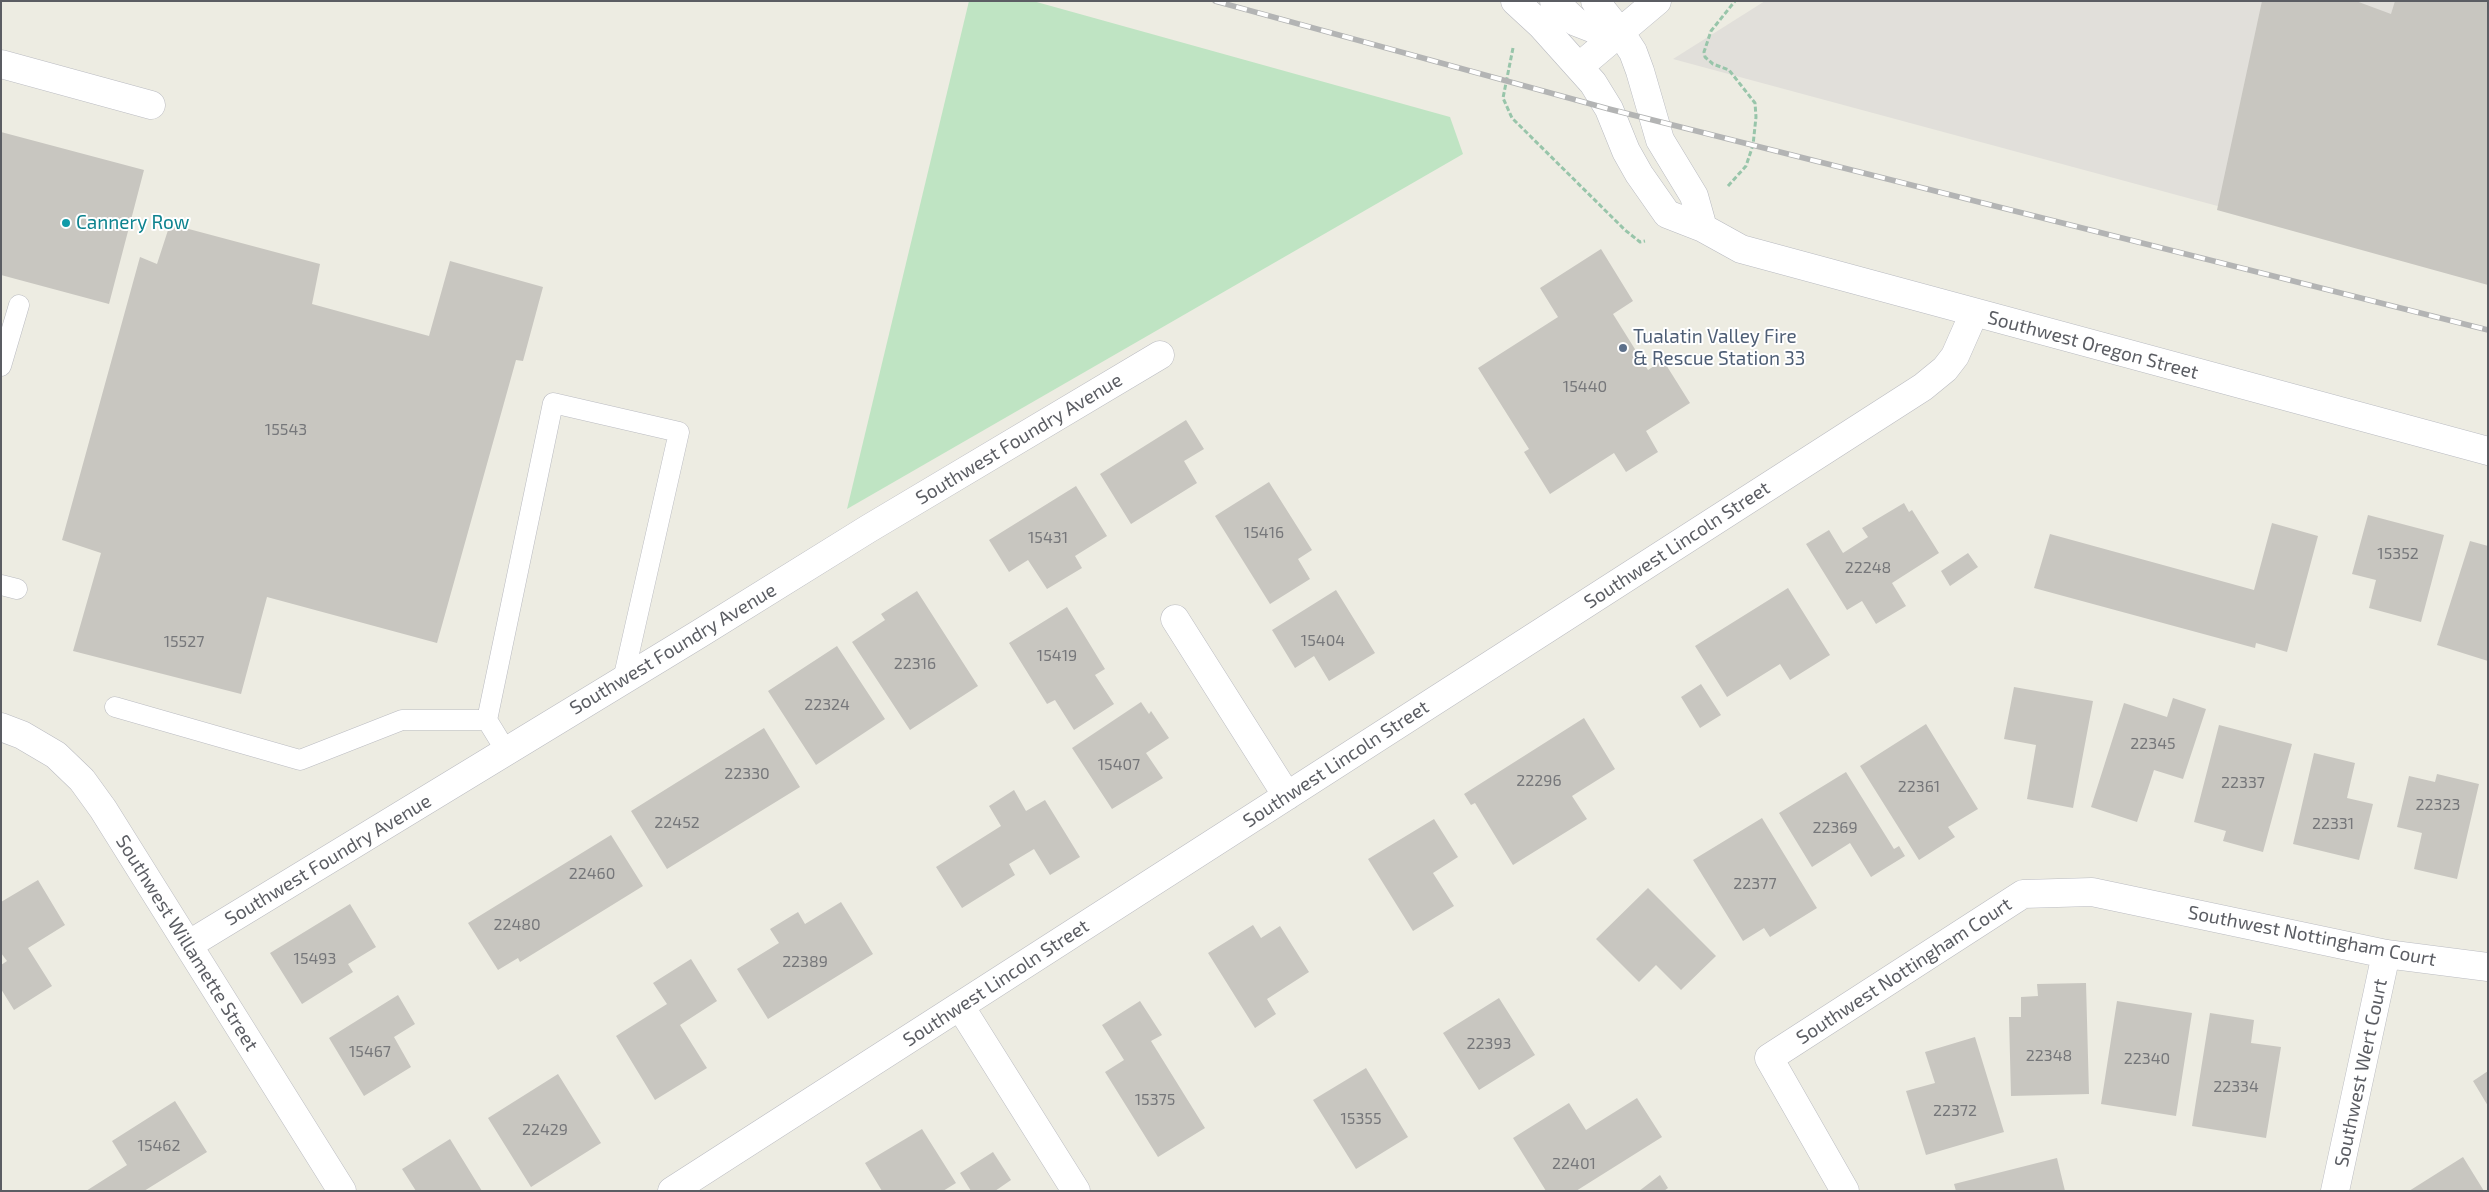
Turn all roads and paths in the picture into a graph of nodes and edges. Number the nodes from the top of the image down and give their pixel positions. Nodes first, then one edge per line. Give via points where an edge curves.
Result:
1 (1515, 1) edge
2 (1554, 1) edge
3 (1595, 1) edge
4 (1657, 1) edge
5 (1735, 1) edge
6 (1620, 32) junction
7 (1513, 50) dead end
8 (1, 64) edge
9 (1580, 66) junction
10 (151, 105) dead end
11 (1725, 188) dead end
12 (1704, 228) junction
13 (1652, 239) dead end
14 (18, 305) dead end
15 (1974, 313) junction
16 (1160, 355) dead end
17 (1, 366) edge
18 (2488, 451) edge
19 (1175, 619) dead end
20 (623, 680) junction
21 (115, 707) dead end
22 (487, 720) junction
23 (1, 727) edge
24 (506, 751) junction
25 (1287, 796) junction
26 (188, 945) junction
27 (2386, 954) junction
28 (2488, 967) edge
29 (960, 1006) junction
30 (342, 1191) edge
31 (672, 1191) edge
32 (1076, 1191) edge
33 (1845, 1191) edge
34 (2336, 1191) edge

1 - 9 street, Southwest Oregon Street
2 - 6 street via 1576,22 1594,29
3 - 6 street
4 - 6 street
5 - 11 path via 1711,31 1704,52 1713,64 1729,70 1755,104 1753,145 1746,166
6 - 9 street
6 - 12 street via 1633,52 1660,140 1694,196
7 - 13 path via 1503,98 1512,118 1625,230 1640,242
8 - 10 street
9 - 12 street, Southwest Oregon Street via 1609,109 1639,174 1667,214
12 - 15 street, Southwest Oregon Street via 1741,249
14 - 17 lane
15 - 18 street, Southwest Oregon Street
15 - 25 street, Southwest Lincoln Street via 1955,356 1923,387
16 - 20 street, Southwest Foundry Avenue via 868,528
19 - 25 street
20 - 22 lane via 679,432 553,403
20 - 24 street, Southwest Foundry Avenue
21 - 22 lane via 300,760 402,720
22 - 24 lane
23 - 26 street, Southwest Willamette Street via 56,755 82,780
24 - 26 street, Southwest Foundry Avenue
25 - 29 street, Southwest Lincoln Street
26 - 30 street, Southwest Willamette Street
27 - 28 street, Southwest Nottingham Court
27 - 33 street, Southwest Nottingham Court via 2092,892 2023,894 1769,1058
27 - 34 street, Southwest Wert Court
29 - 31 street, Southwest Lincoln Street
29 - 32 street

